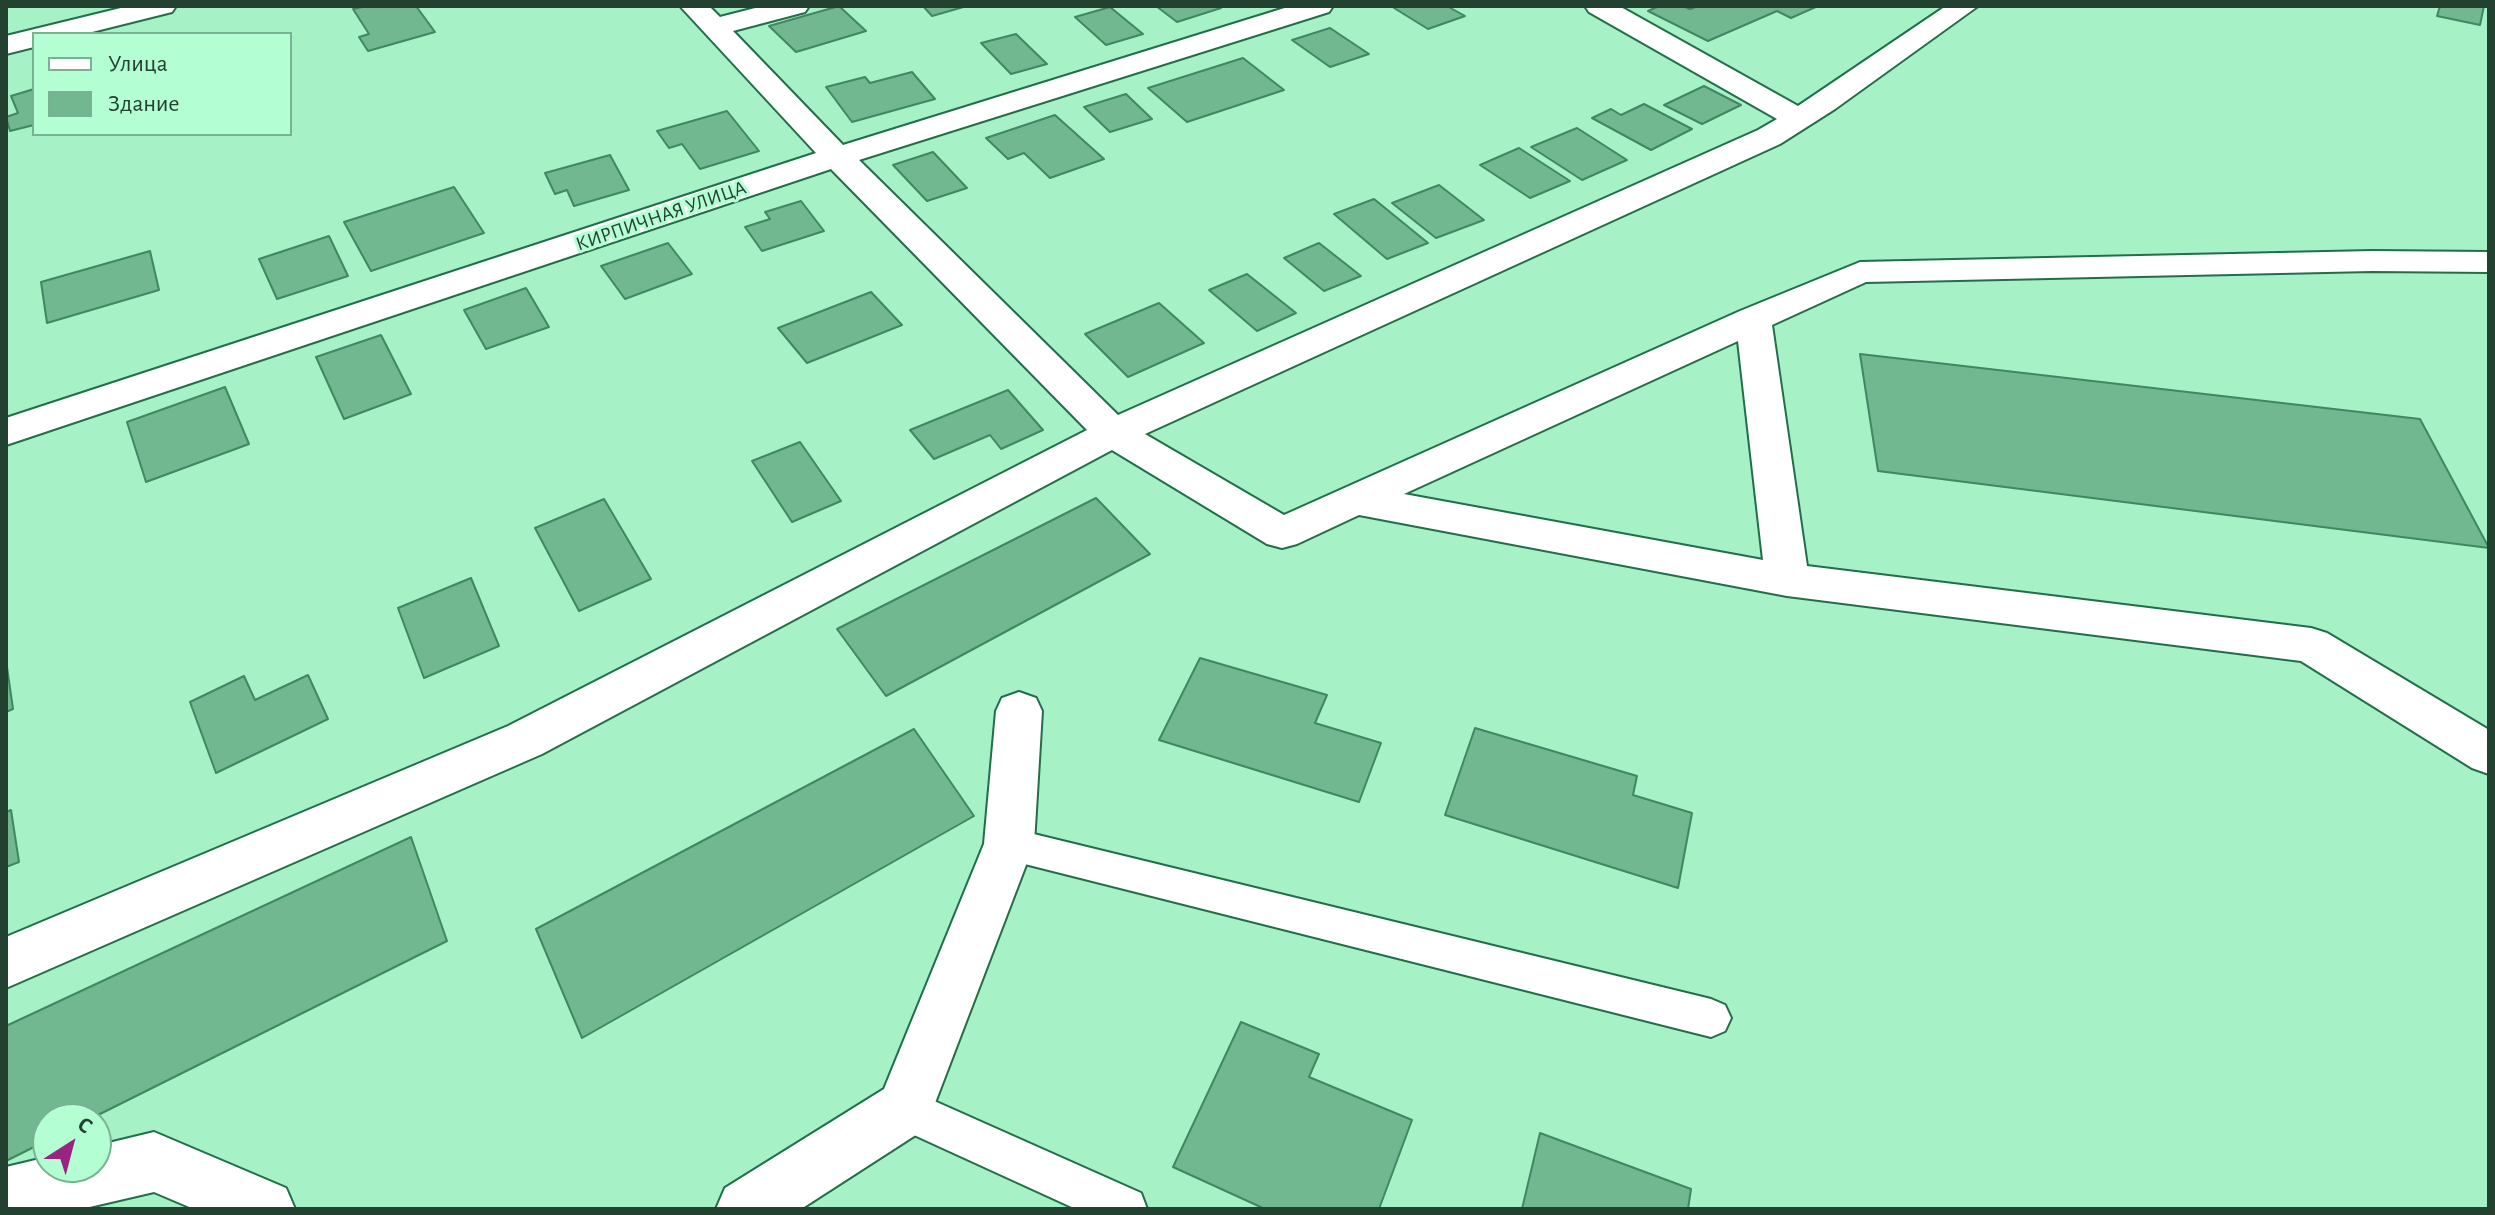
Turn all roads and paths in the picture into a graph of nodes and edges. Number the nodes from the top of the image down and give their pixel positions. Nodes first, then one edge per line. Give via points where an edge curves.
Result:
1 (162, 6) edge
2 (795, 6) edge
3 (1319, 6) edge
4 (1599, 6) edge
5 (1964, 6) edge
6 (705, 17) edge
7 (58, 32) edge
8 (32, 38) edge
9 (6, 45) edge
10 (1799, 119) junction
11 (837, 157) junction
12 (2489, 262) edge
13 (1753, 319) junction
14 (6, 432) edge
15 (1113, 433) junction
16 (1355, 500) junction
17 (1787, 580) junction
18 (1019, 711) dead end
19 (2489, 754) edge
20 (1009, 844) junction
21 (6, 963) edge
22 (1711, 1018) dead end
23 (905, 1109) junction
24 (6, 1197) edge
25 (265, 1209) edge
26 (746, 1209) edge
27 (1125, 1209) edge

1 - 7 street
2 - 6 street
3 - 11 street, КИРПИЧНАЯ УЛИЦА
4 - 10 street
5 - 10 street
6 - 11 street
8 - 9 street
10 - 15 street
11 - 14 street, КИРПИЧНАЯ УЛИЦА
11 - 15 street
12 - 13 street via 1860,272
13 - 16 street
13 - 17 street
15 - 16 street via 1282,533
15 - 21 street via 525,740
16 - 17 street
17 - 19 street via 2311,645
18 - 20 street
20 - 22 lane
20 - 23 street
23 - 26 street
23 - 27 lane
24 - 25 street via 154,1162

